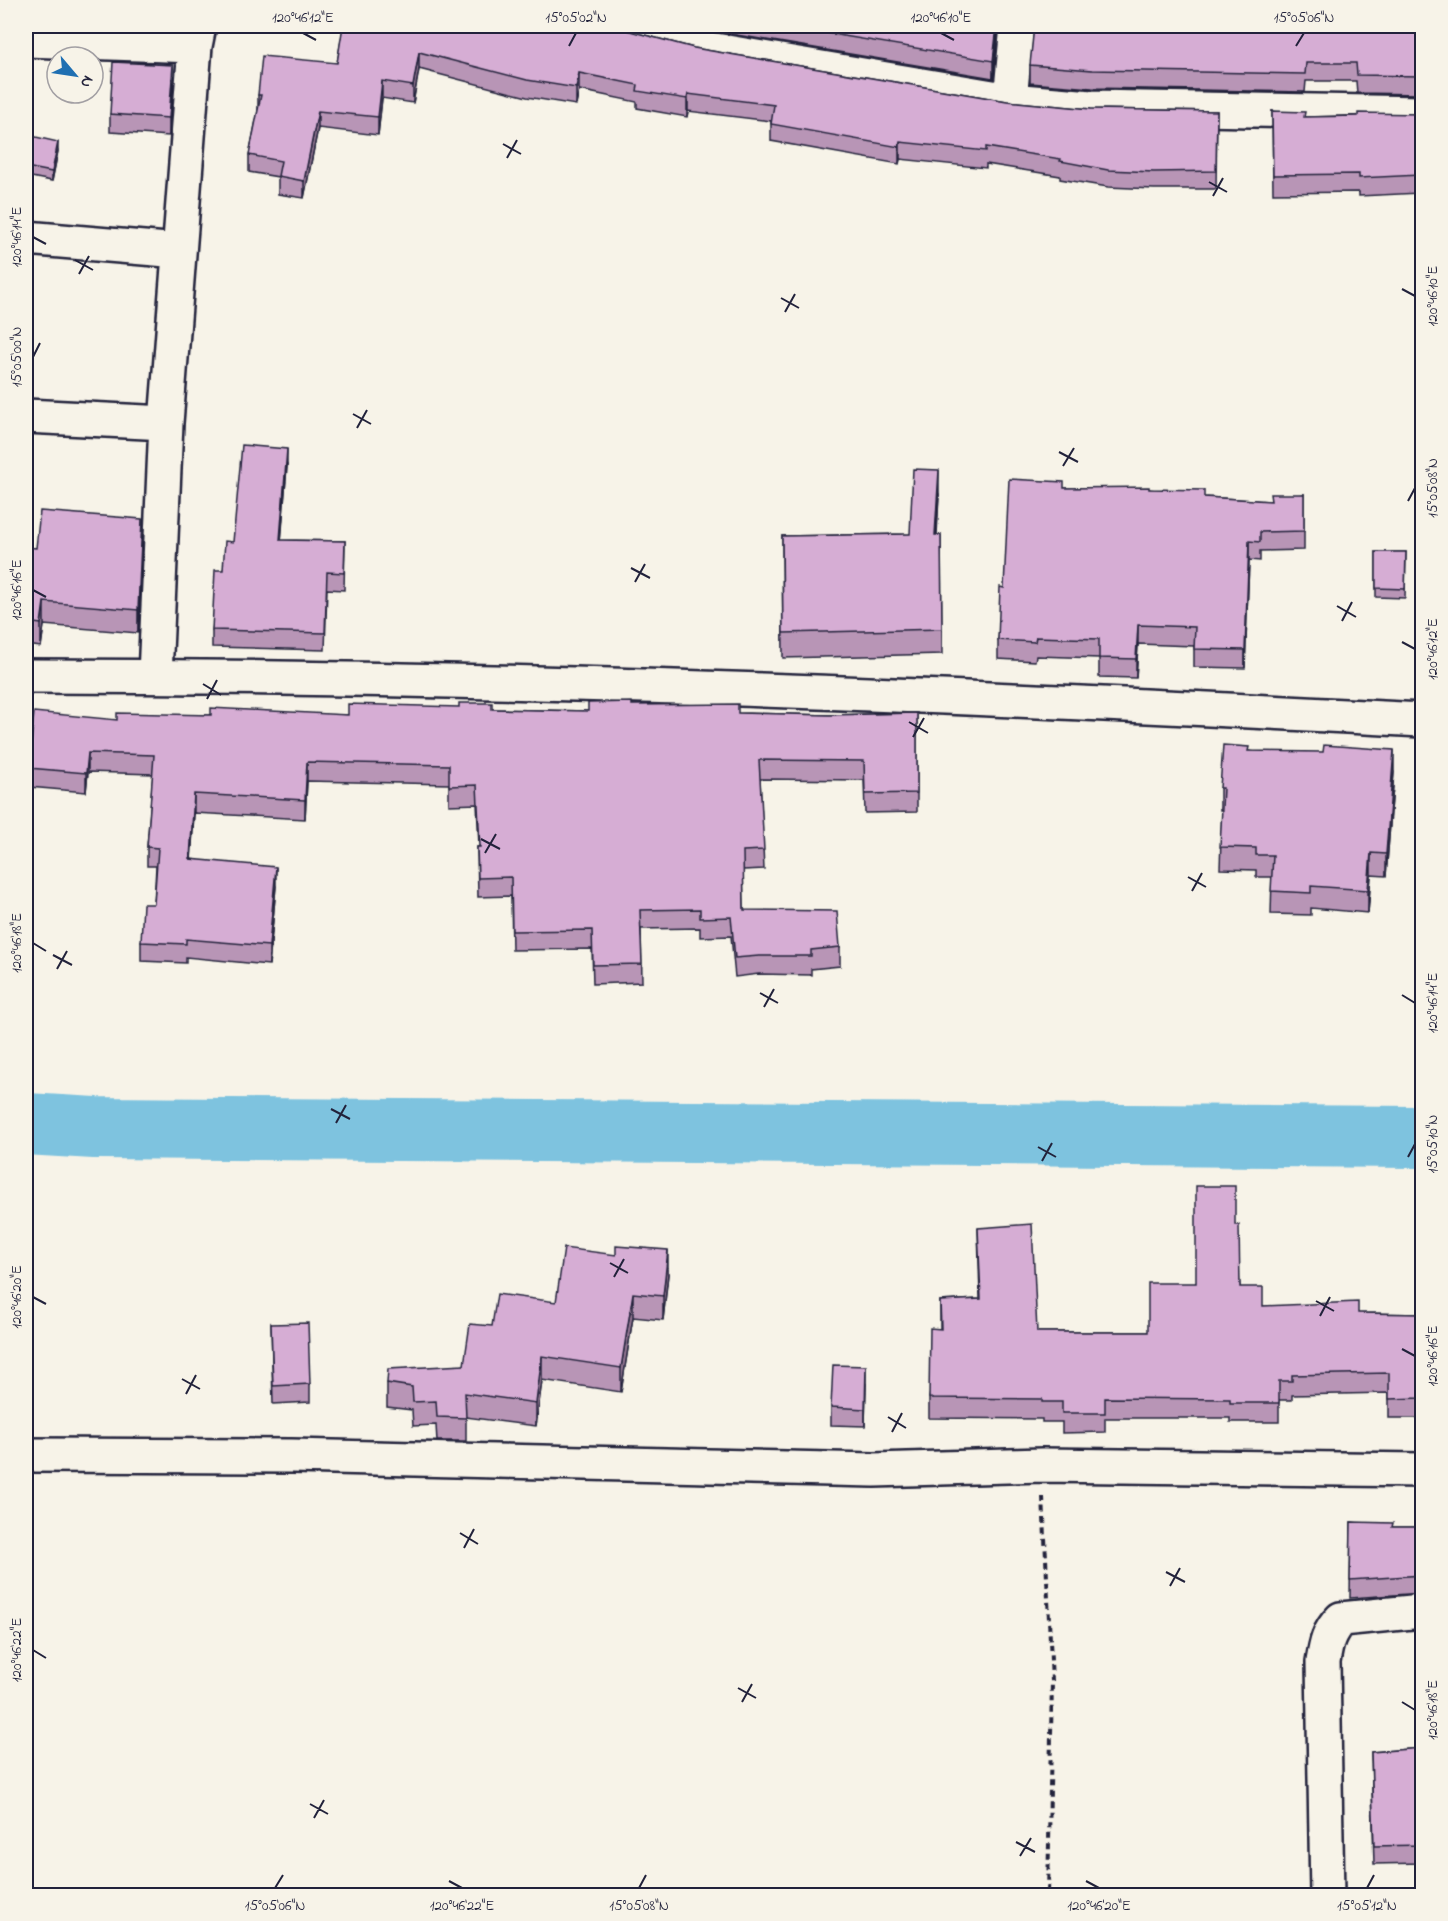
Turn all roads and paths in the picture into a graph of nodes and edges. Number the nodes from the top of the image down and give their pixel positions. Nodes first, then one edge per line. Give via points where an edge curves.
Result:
1 (618, 26) edge
2 (1017, 26) edge
3 (197, 36) edge
4 (26, 40) edge
5 (1010, 100) junction
6 (1422, 113) edge
7 (26, 238) edge
8 (179, 251) junction
9 (26, 416) edge
10 (166, 423) junction
11 (26, 676) edge
12 (155, 676) junction
13 (1422, 720) edge
14 (26, 1455) edge
15 (1042, 1465) junction
16 (1422, 1470) edge
17 (1422, 1611) edge
18 (1048, 1896) edge
19 (1327, 1896) edge

1 - 5 street via 697,47
2 - 5 street
3 - 4 street
3 - 8 street
5 - 6 street via 1091,107
7 - 8 street
8 - 10 street
9 - 10 street
10 - 12 street
11 - 12 street
12 - 13 street via 690,687
14 - 15 street via 292,1456 874,1470
15 - 16 street
15 - 18 path via 1052,1681
17 - 19 street via 1341,1619 1326,1641 1323,1662

